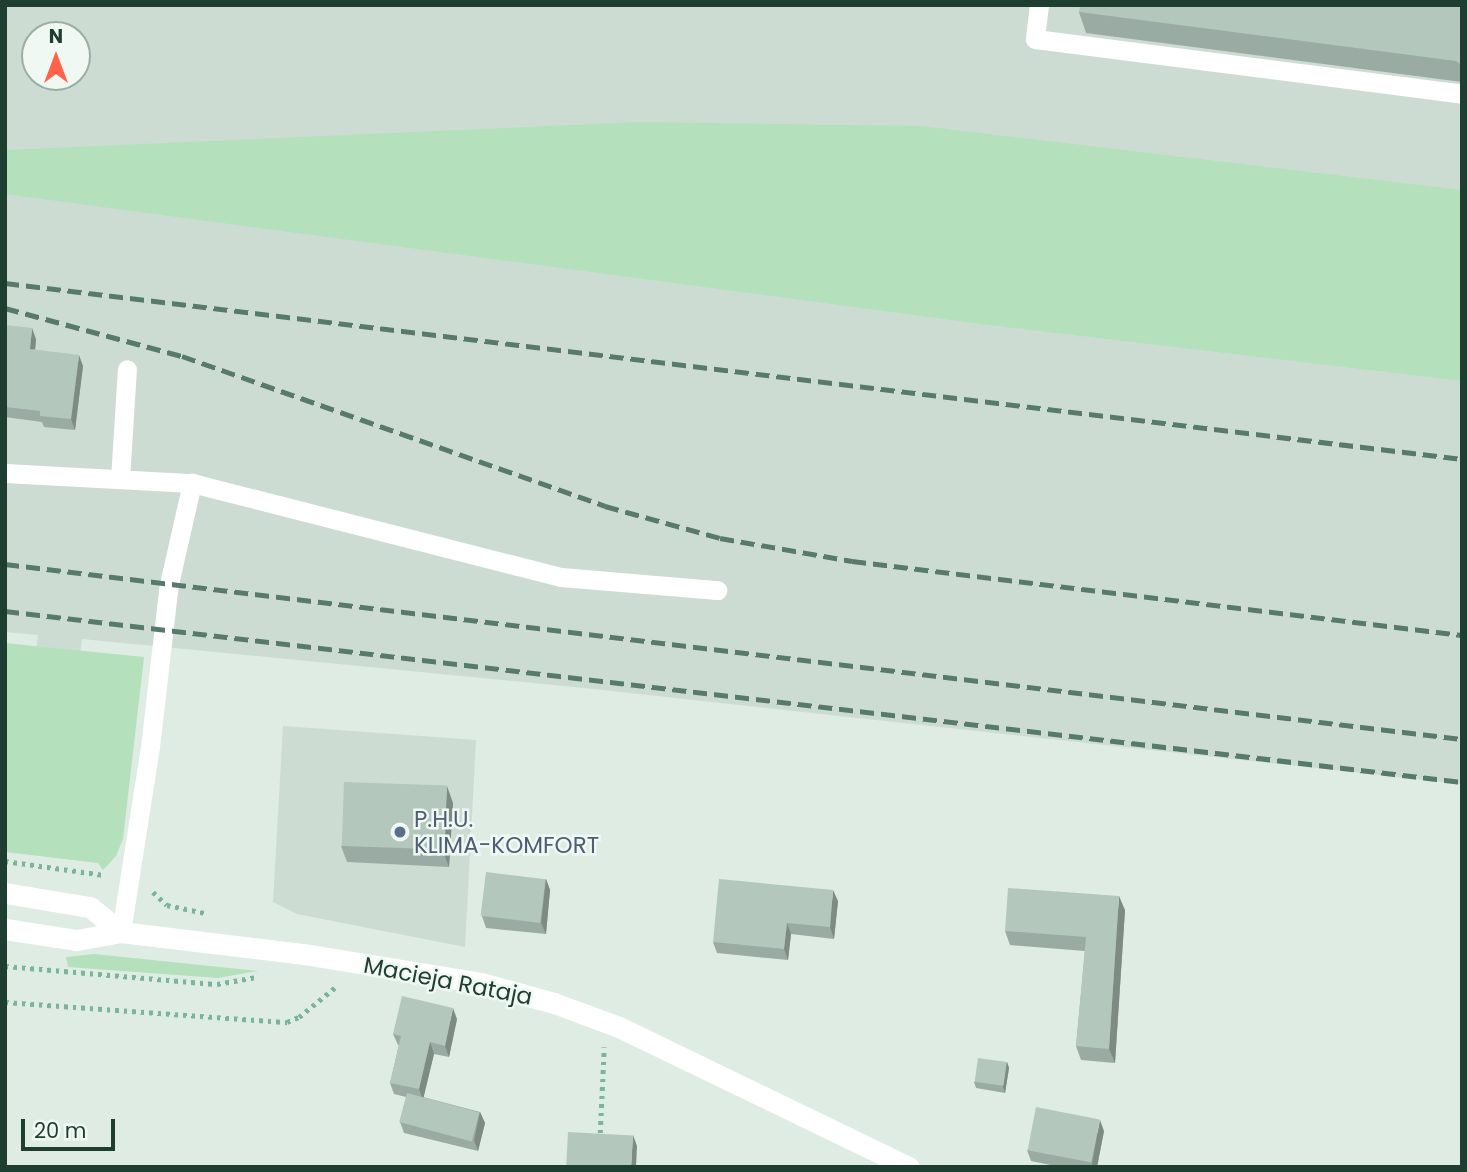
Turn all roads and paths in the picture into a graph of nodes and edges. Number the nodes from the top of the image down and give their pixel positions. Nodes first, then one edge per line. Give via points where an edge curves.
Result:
1 (1039, 5) edge
2 (1462, 94) edge
3 (127, 369) dead end
4 (5, 473) edge
5 (120, 479) junction
6 (192, 483) junction
7 (717, 590) dead end
8 (5, 861) edge
9 (129, 883) junction
10 (5, 893) edge
11 (216, 915) dead end
12 (5, 929) edge
13 (121, 932) junction
14 (5, 966) edge
15 (263, 975) dead end
16 (326, 982) dead end
17 (339, 984) junction
18 (348, 985) dead end
19 (5, 1002) edge
20 (605, 1022) junction
21 (600, 1133) edge
22 (909, 1167) edge

1 - 2 lane via 1035,39
3 - 5 lane
4 - 5 lane
5 - 6 lane
6 - 7 lane via 561,577
6 - 9 lane via 169,584
8 - 9 path via 95,872
9 - 11 path via 155,892 167,905
9 - 13 lane
10 - 13 street via 90,906
12 - 13 street, Macieja Rataja via 76,940
13 - 20 street, Macieja Rataja via 437,974 554,1003
14 - 15 path via 217,984
16 - 17 path
17 - 18 path
17 - 19 path via 287,1022
20 - 21 path
20 - 22 street, Macieja Rataja

